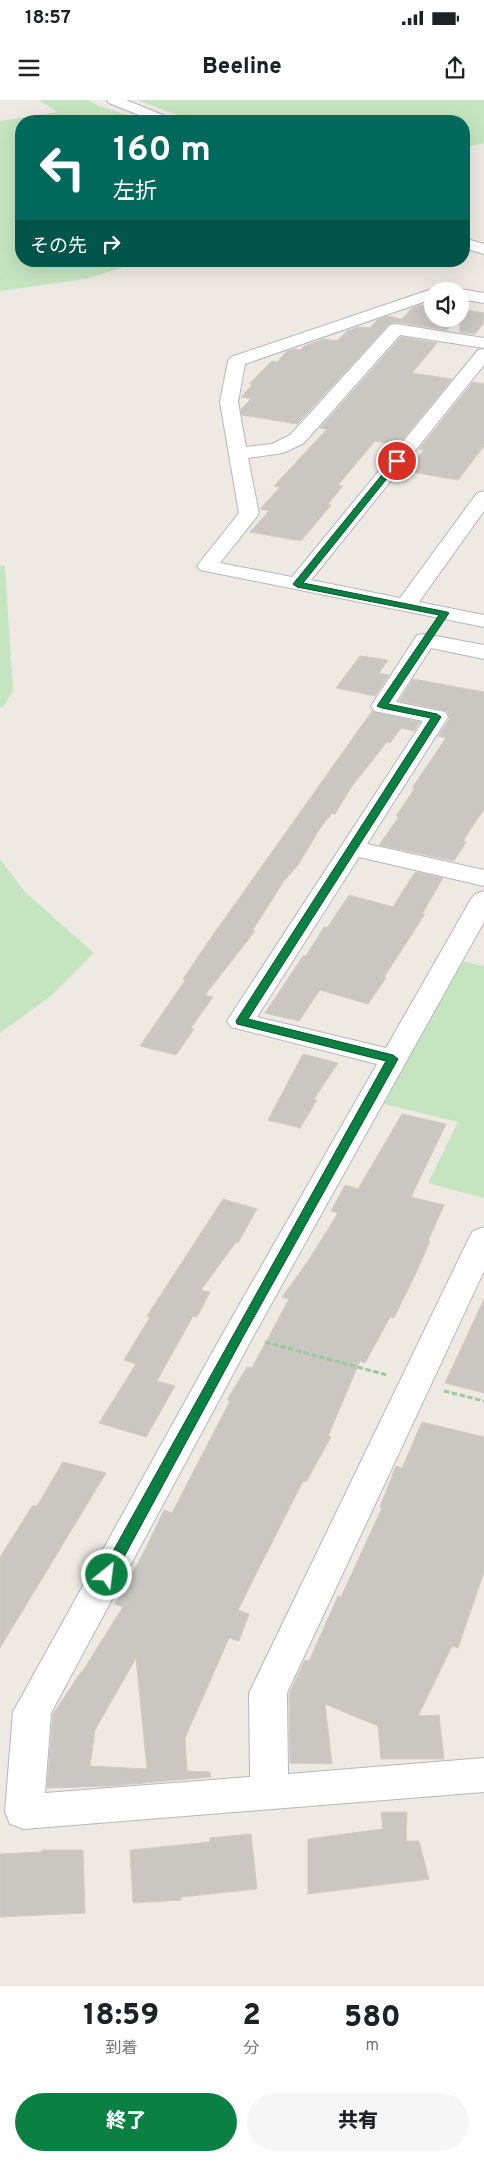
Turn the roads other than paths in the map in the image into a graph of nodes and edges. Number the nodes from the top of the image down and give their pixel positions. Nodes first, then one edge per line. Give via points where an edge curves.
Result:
1 (114, 100) edge
2 (150, 115) edge
3 (470, 245) edge
4 (484, 250) edge
5 (469, 296) edge
6 (424, 297) edge
7 (484, 298) edge
8 (484, 343) edge
9 (484, 354) edge
10 (239, 454) junction
11 (484, 497) edge
12 (297, 584) junction
13 (405, 606) junction
14 (444, 613) junction
15 (484, 621) edge
16 (425, 640) junction
17 (484, 652) edge
18 (352, 848) junction
19 (484, 878) edge
20 (484, 899) edge
21 (393, 1059) junction
22 (484, 1238) edge
23 (484, 1775) edge
24 (269, 1793) junction
25 (12, 1813) edge

1 - 2 street
3 - 4 street
5 - 7 street
6 - 10 street via 237,361 229,402
8 - 10 street via 396,329 297,439 276,449
9 - 12 street
10 - 12 street via 249,514 206,566
11 - 13 street
12 - 13 street
13 - 14 street
14 - 15 street
14 - 16 street
16 - 17 street
16 - 18 street via 382,706 437,717
18 - 19 street
18 - 21 street via 241,1021
20 - 21 street
21 - 25 street via 32,1712
22 - 24 street via 268,1693
23 - 24 street
24 - 25 street

